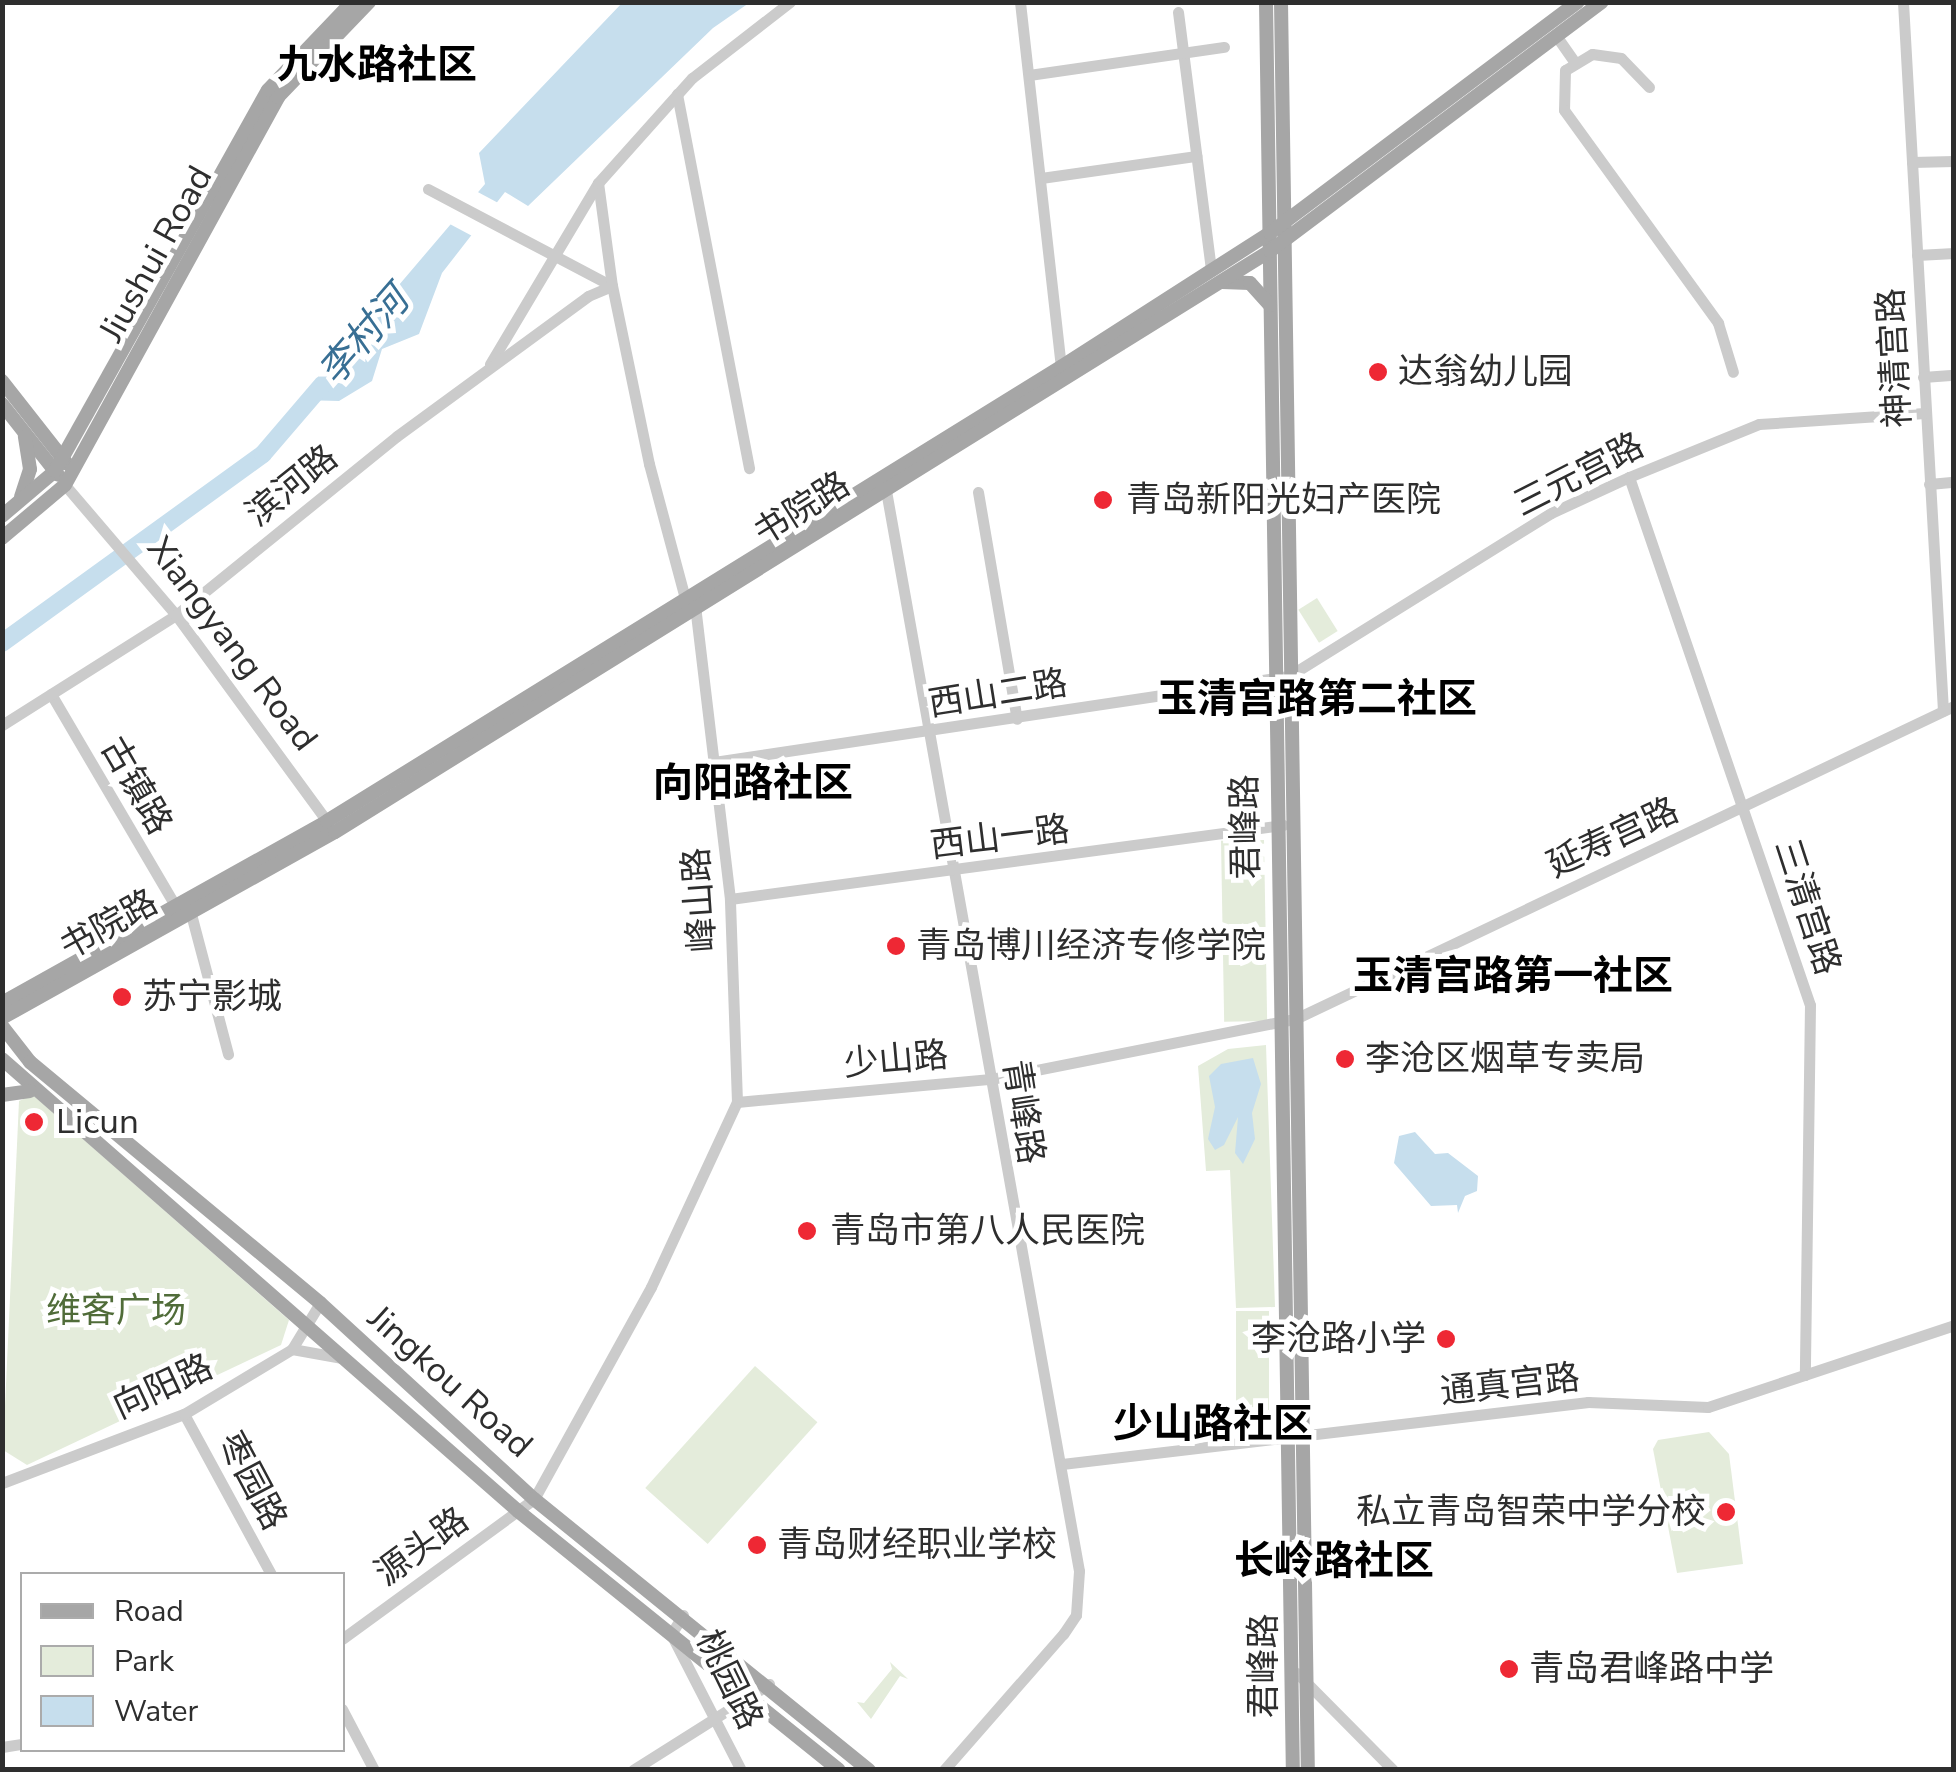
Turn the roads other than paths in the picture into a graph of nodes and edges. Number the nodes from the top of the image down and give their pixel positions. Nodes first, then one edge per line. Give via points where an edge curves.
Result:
1 (352, 2) edge
2 (369, 2) edge
3 (790, 2) edge
4 (1020, 2) edge
5 (1266, 2) edge
6 (1281, 2) edge
7 (1578, 2) edge
8 (1602, 2) edge
9 (1903, 2) edge
10 (1178, 12) dead end
11 (1557, 38) junction
12 (1224, 46) dead end
13 (1184, 52) junction
14 (1574, 61) junction
15 (1029, 75) junction
16 (1649, 87) dead end
17 (677, 94) junction
18 (1196, 156) junction
19 (1954, 160) edge
20 (1912, 162) junction
21 (1040, 178) junction
22 (598, 183) junction
23 (428, 189) dead end
24 (1285, 220) junction
25 (1270, 233) junction
26 (1285, 239) junction
27 (1270, 251) junction
28 (1954, 253) edge
29 (1917, 254) junction
30 (555, 255) junction
31 (1216, 276) junction
32 (612, 286) junction
33 (1271, 309) junction
34 (1060, 367) junction
35 (486, 371) junction
36 (1733, 372) dead end
37 (1954, 375) edge
38 (1924, 377) junction
39 (2, 382) edge
40 (2, 404) edge
41 (1925, 413) junction
42 (24, 430) junction
43 (63, 466) junction
44 (749, 468) dead end
45 (1629, 477) junction
46 (1954, 482) edge
47 (884, 484) junction
48 (1930, 484) junction
49 (72, 489) junction
50 (978, 492) dead end
51 (18, 503) junction
52 (2, 516) edge
53 (2, 538) edge
54 (691, 607) junction
55 (171, 610) junction
56 (1289, 676) junction
57 (1273, 681) junction
58 (51, 694) junction
59 (1948, 708) edge
60 (1017, 720) junction
61 (2, 725) edge
62 (931, 732) junction
63 (714, 762) junction
64 (1744, 807) junction
65 (1292, 824) junction
66 (331, 826) junction
67 (1276, 826) junction
68 (956, 872) junction
69 (730, 899) junction
70 (174, 905) junction
71 (191, 914) junction
72 (2, 1002) edge
73 (2, 1018) edge
74 (1295, 1019) junction
75 (1280, 1024) junction
76 (2, 1026) edge
77 (228, 1054) dead end
78 (2, 1059) edge
79 (991, 1079) junction
80 (36, 1093) junction
81 (2, 1095) edge
82 (737, 1102) junction
83 (320, 1303) junction
84 (307, 1324) junction
85 (1954, 1325) edge
86 (292, 1349) junction
87 (345, 1358) junction
88 (1804, 1374) junction
89 (184, 1414) junction
90 (1303, 1438) junction
91 (1287, 1440) junction
92 (1062, 1464) junction
93 (2, 1484) edge
94 (534, 1499) junction
95 (518, 1510) junction
96 (270, 1572) edge
97 (683, 1615) junction
98 (672, 1634) junction
99 (345, 1637) edge
100 (1297, 1673) junction
101 (1312, 1682) junction
102 (770, 1684) junction
103 (750, 1696) junction
104 (345, 1715) edge
105 (716, 1717) junction
106 (374, 1770) edge
107 (633, 1770) edge
108 (742, 1770) edge
109 (839, 1770) edge
110 (869, 1770) edge
111 (944, 1770) edge
112 (1293, 1770) edge
113 (1308, 1770) edge
114 (1393, 1770) edge

1 - 43 main road, Jiushui Road via 268,90
2 - 43 main road, Jiushui Road via 278,98
3 - 17 street
4 - 15 street
5 - 25 main road, 君峰路
6 - 24 main road, 君峰路
7 - 24 main road, 书院路
8 - 11 main road, 书院路
9 - 20 street, 神清宫路
10 - 13 street
11 - 14 street
11 - 26 main road, 书院路
12 - 13 street
13 - 15 street
13 - 18 street
14 - 16 street via 1592,54 1621,58
14 - 36 street via 1565,70 1564,110 1718,324
15 - 21 street
17 - 22 street
17 - 44 street
18 - 21 street
18 - 31 street
19 - 20 street
20 - 29 street, 神清宫路
21 - 34 street
22 - 30 street
22 - 32 street, 峰山路
23 - 30 street
24 - 25 main road, 书院路
24 - 26 main road, 君峰路
25 - 27 main road, 君峰路
25 - 31 main road, 书院路
26 - 27 main road, 书院路
26 - 56 main road, 君峰路
27 - 31 main road, 书院路
27 - 33 main road, 君峰路
28 - 29 street
29 - 38 street, 神清宫路
30 - 32 street
30 - 35 street
31 - 33 main road via 1250,283
31 - 34 main road, 书院路
31 - 47 main road, 书院路
32 - 35 street, 滨河路
32 - 54 street, 峰山路
33 - 57 main road, 君峰路
34 - 47 main road, 书院路
35 - 55 street, 滨河路
37 - 38 street
38 - 41 street, 神清宫路
39 - 43 main road
40 - 42 main road
41 - 45 street, 三元宫路 via 1759,424
41 - 48 street, 神清宫路
42 - 43 main road
42 - 51 main road via 30,468
43 - 49 main road
43 - 51 main road, Jiushui Road
45 - 56 street, 三元宫路 via 1551,513
45 - 64 street, 三清宫路
46 - 48 street
47 - 54 main road, 书院路
47 - 62 street, 青峰路
48 - 59 street, 神清宫路
49 - 53 main road
49 - 55 street, Xiangyang Road
50 - 60 street
51 - 52 main road, Jiushui Road
54 - 63 street, 峰山路
54 - 66 main road, 书院路
55 - 58 street, 滨河路
55 - 66 street, Xiangyang Road
56 - 57 street, 西山二路
56 - 65 main road, 君峰路
57 - 60 street, 西山二路
57 - 67 main road, 君峰路
58 - 61 street, 滨河路
58 - 70 street, 古镇路
59 - 64 street, 延寿宫路
60 - 62 street, 西山二路
62 - 63 street, 西山二路
62 - 68 street, 青峰路
63 - 69 street, 峰山路
64 - 74 street, 延寿宫路
64 - 88 street, 三清宫路 via 1810,1006
65 - 67 street, 西山一路
65 - 74 main road, 君峰路
66 - 70 main road, 书院路
66 - 71 main road, 书院路
67 - 68 street, 西山一路
67 - 75 main road, 君峰路
68 - 69 street, 西山一路
68 - 79 street, 青峰路
69 - 82 street, 峰山路
70 - 72 main road, 书院路
71 - 73 main road, 书院路
71 - 77 street
74 - 75 street, 少山路
74 - 90 main road, 君峰路
75 - 79 street, 少山路
75 - 91 main road, 君峰路
76 - 83 main road, Jingkou Road via 30,1062
78 - 80 main road, Jingkou Road
79 - 82 street, 少山路
79 - 92 street, 青峰路 via 1016,1246
80 - 81 main road via 12,1088
80 - 84 main road, Jingkou Road
82 - 94 street, 峰山路 via 651,1287
83 - 84 street, 向阳路
83 - 94 main road, Jingkou Road
84 - 86 street, 向阳路
84 - 87 main road, Jingkou Road
85 - 88 street, 通真宫路
86 - 87 street
86 - 89 street, 向阳路
87 - 95 main road, Jingkou Road
88 - 90 street, 通真宫路 via 1684,1410 1588,1402
89 - 93 street, 向阳路
89 - 96 street, 枣园路
90 - 91 street, 通真宫路
90 - 101 main road, 君峰路
91 - 92 street, 通真宫路
91 - 100 main road, 君峰路
92 - 111 street, 青峰路 via 1079,1571 1076,1615
94 - 95 street, 源头路
94 - 97 main road, Jingkou Road
95 - 98 main road, Jingkou Road
95 - 99 street, 源头路
97 - 98 street, 桃园路
97 - 102 main road, Jingkou Road
98 - 103 main road, Jingkou Road
98 - 105 street, 桃园路
100 - 101 street
100 - 112 main road, 君峰路
101 - 113 main road, 君峰路
101 - 114 street
102 - 103 street
102 - 110 main road, Jingkou Road
103 - 105 street
103 - 109 main road, Jingkou Road
104 - 106 street
105 - 107 street
105 - 108 street, 桃园路

